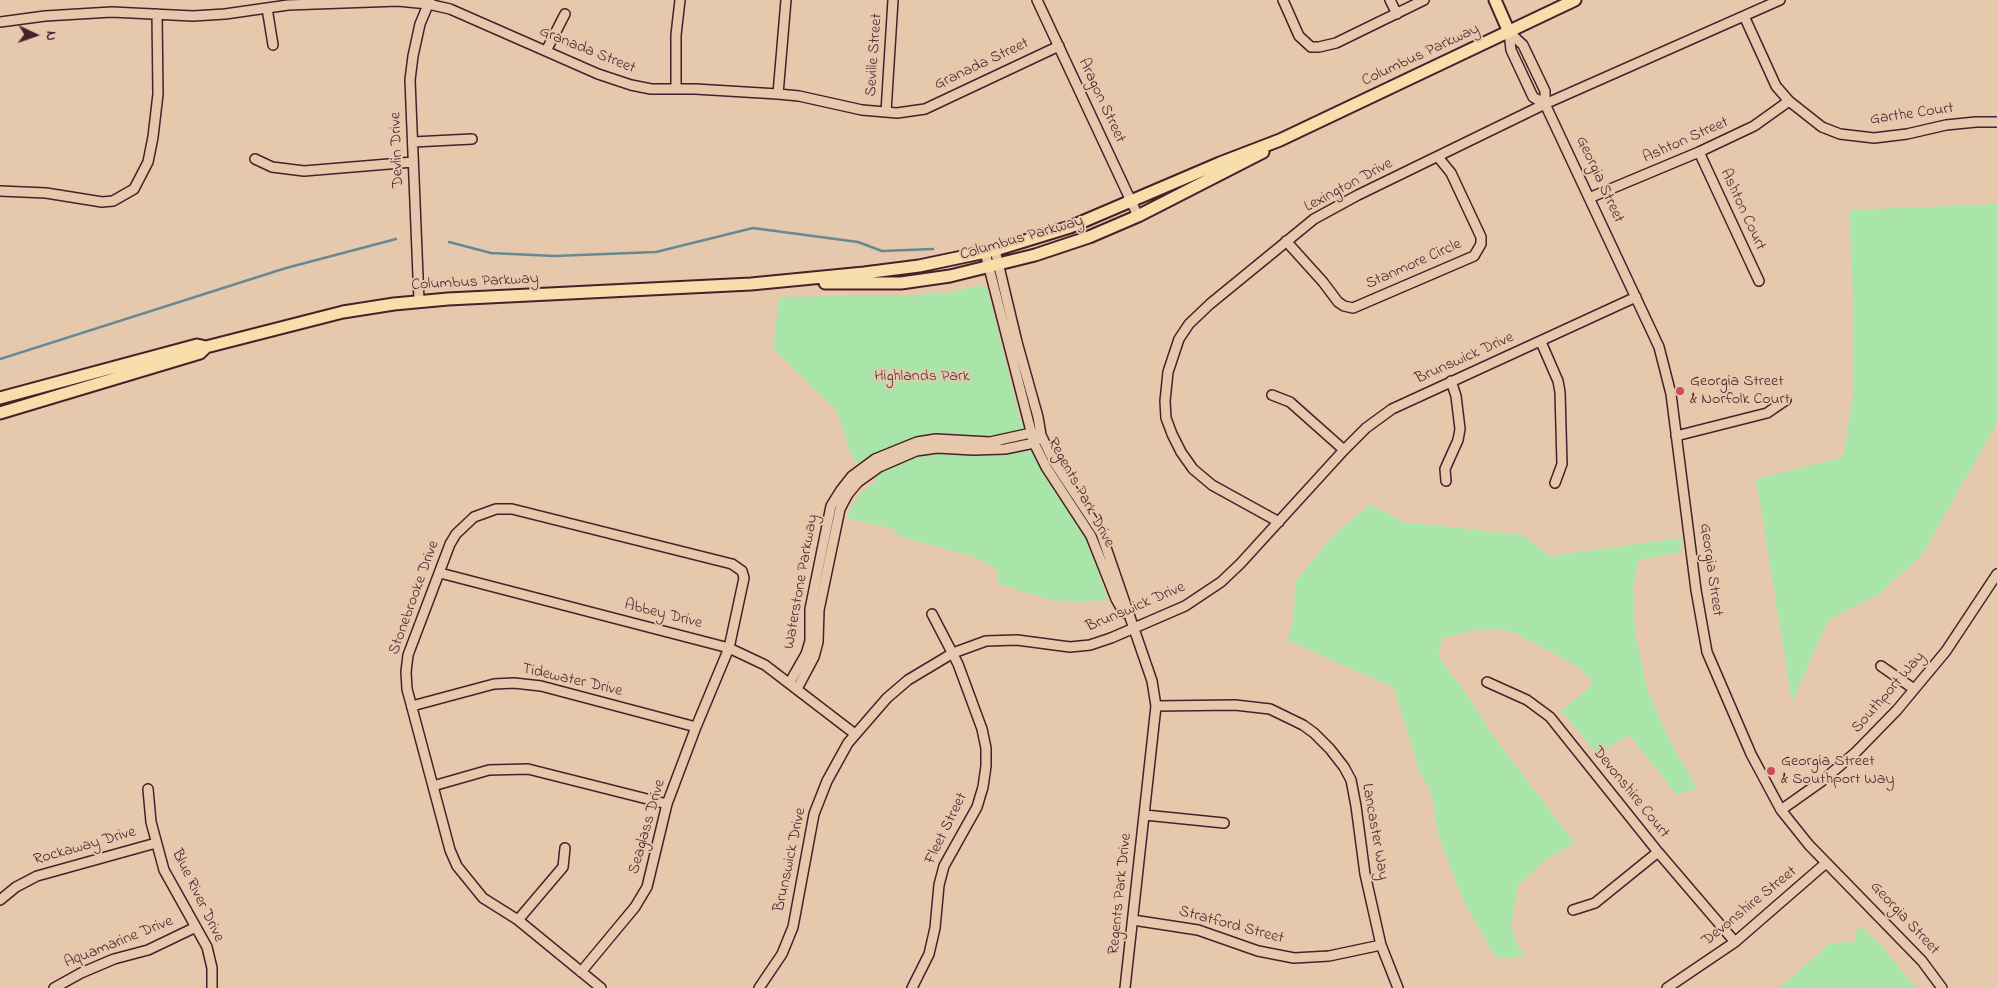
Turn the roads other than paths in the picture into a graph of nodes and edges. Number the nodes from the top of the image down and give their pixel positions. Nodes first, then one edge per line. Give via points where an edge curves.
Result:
1 (680, 0) edge
2 (786, 0) edge
3 (893, 0) edge
4 (1037, 0) edge
5 (1283, 0) edge
6 (1390, 0) edge
7 (1424, 0) edge
8 (1494, 0) edge
9 (1575, 0) edge
10 (1780, 0) edge
11 (429, 2) edge
12 (267, 8) junction
13 (157, 14) junction
14 (565, 14) dead end
15 (1396, 14) junction
16 (1744, 16) junction
17 (0, 22) edge
18 (1509, 32) junction
19 (273, 45) dead end
20 (1059, 46) junction
21 (546, 51) junction
22 (676, 89) junction
23 (778, 94) junction
24 (1788, 101) junction
25 (1545, 104) junction
26 (886, 112) junction
27 (1997, 122) edge
28 (472, 139) dead end
29 (1280, 140) junction
30 (413, 142) junction
31 (1698, 152) junction
32 (1438, 158) junction
33 (255, 159) dead end
34 (413, 162) junction
35 (0, 191) edge
36 (1589, 198) junction
37 (1132, 202) junction
38 (1138, 216) junction
39 (1286, 241) junction
40 (990, 251) junction
41 (993, 266) junction
42 (1759, 280) dead end
43 (751, 284) junction
44 (1636, 297) junction
45 (419, 301) junction
46 (1541, 342) junction
47 (206, 346) junction
48 (1452, 381) junction
49 (1272, 395) dead end
50 (0, 398) edge
51 (1786, 400) dead end
52 (0, 413) edge
53 (1031, 433) junction
54 (1041, 435) junction
55 (1676, 436) junction
56 (1034, 443) junction
57 (1344, 450) junction
58 (1446, 481) dead end
59 (1555, 483) dead end
60 (1279, 522) junction
61 (440, 573) junction
62 (1997, 574) edge
63 (932, 614) dead end
64 (1132, 628) junction
65 (729, 648) junction
66 (953, 653) junction
67 (1881, 666) dead end
68 (790, 682) junction
69 (1487, 682) dead end
70 (797, 689) junction
71 (1914, 690) junction
72 (412, 706) junction
73 (1156, 706) junction
74 (696, 726) junction
75 (855, 734) junction
76 (433, 786) junction
77 (148, 789) dead end
78 (667, 804) junction
79 (1781, 810) junction
80 (1145, 814) junction
81 (1224, 823) dead end
82 (156, 843) junction
83 (565, 848) dead end
84 (1658, 852) junction
85 (1826, 863) junction
86 (0, 900) edge
87 (1574, 910) dead end
88 (518, 920) junction
89 (1133, 920) junction
90 (196, 927) junction
91 (1735, 942) junction
92 (1380, 945) junction
93 (581, 972) junction
94 (54, 988) edge
95 (212, 988) edge
96 (601, 988) edge
97 (759, 988) edge
98 (912, 988) edge
99 (1125, 988) edge
100 (1398, 988) edge
101 (1667, 988) edge
102 (1942, 988) edge

1 - 22 street via 675,44
2 - 23 street
3 - 26 street, Seville Street
4 - 20 street, Aragon Street
5 - 15 street via 1299,36 1311,47 1336,43
6 - 15 street
7 - 15 street
8 - 18 main road, Georgia Street
9 - 18 main road, Columbus Parkway
10 - 16 street, Lexington Drive
11 - 12 street, Granada Street via 352,2
11 - 21 street, Granada Street
11 - 30 street, Devlin Drive via 420,24 411,72
12 - 13 street, Granada Street via 193,16
12 - 19 street
13 - 17 street, Granada Street via 112,12
13 - 35 street via 158,94 153,137 148,162 134,189 113,201 102,202 46,193
14 - 21 street
16 - 24 street, Garthe Court via 1776,86
16 - 25 street, Lexington Drive
18 - 25 street, Georgia Street via 1523,45 1545,91
18 - 25 street, Georgia Street via 1512,50 1533,96
18 - 29 main road, Columbus Parkway
20 - 26 street, Granada Street via 925,109
20 - 37 street, Aragon Street
21 - 22 street, Granada Street via 631,85
22 - 23 street, Granada Street
23 - 26 street, Granada Street
24 - 27 street, Garthe Court via 1822,127 1840,134 1874,138 1946,125
24 - 31 street, Ashton Street via 1754,126
25 - 32 street, Lexington Drive
25 - 36 street, Georgia Street
28 - 30 street
29 - 37 main road, Columbus Parkway
29 - 38 main road, Columbus Parkway via 1248,161
30 - 34 street, Devlin Drive
31 - 36 street, Ashton Street
31 - 42 street, Ashton Court
32 - 39 street, Lexington Drive via 1314,219
32 - 39 street, Stanmore Circle via 1450,173 1481,237 1474,256 1353,308 1338,302
33 - 34 street via 272,167 304,171
34 - 45 street, Devlin Drive
36 - 44 street, Georgia Street
37 - 38 street, Aragon Street
37 - 40 main road, Columbus Parkway via 1070,227
38 - 41 main road, Columbus Parkway via 1081,240
39 - 60 street, Lexington Drive via 1189,324 1179,338 1168,372 1165,401 1166,418 1172,434 1193,469 1219,489
40 - 41 street, Regents Park Drive
40 - 43 main road, Columbus Parkway via 920,266
41 - 43 main road, Columbus Parkway via 901,283
41 - 53 street, Regents Park Drive
41 - 54 street, Regents Park Drive
43 - 45 main road, Columbus Parkway
44 - 46 street, Brunswick Drive
44 - 55 street, Georgia Street via 1666,369
45 - 47 main road, Columbus Parkway via 343,312
46 - 48 street, Brunswick Drive
46 - 59 street via 1560,392 1562,464
47 - 50 main road, Columbus Parkway via 197,345
47 - 52 main road, Columbus Parkway via 200,353
48 - 57 street, Brunswick Drive via 1392,409
48 - 58 street via 1460,429 1445,469
49 - 57 street via 1290,402
51 - 55 street via 1767,413
53 - 54 street, Waterstone Parkway
53 - 56 street, Regents Park Drive
53 - 68 street, Waterstone Parkway via 990,442 936,439 917,442 875,459 852,476 832,506 810,609 810,641
54 - 56 street
54 - 64 street, Regents Park Drive via 1054,462 1101,533
55 - 79 street, Georgia Street via 1707,652 1751,754
56 - 64 street, Regents Park Drive via 1091,536 1116,599
56 - 70 street, Waterstone Parkway via 990,450 937,448 916,451 879,467 858,482 840,509 819,610 818,642
57 - 60 street, Brunswick Drive
60 - 64 street, Brunswick Drive via 1240,564 1204,595
61 - 65 street, Abbey Drive
61 - 65 street, Stonebrooke Drive via 450,544 464,525 484,512 504,508 732,564 742,571 744,578
61 - 72 street, Stonebrooke Drive via 408,656 407,689
62 - 71 street, Southport Way via 1946,651
63 - 66 street, Fleet Street
64 - 66 street, Brunswick Drive via 1083,646 1004,639
64 - 73 street, Regents Park Drive via 1152,681
65 - 68 street, Abbey Drive via 765,665
65 - 74 street, Seaglass Drive
66 - 75 street, Brunswick Drive via 908,680
66 - 98 street, Fleet Street via 982,729 986,748 984,780 977,808 944,866 938,885 935,928 929,954
67 - 71 street
68 - 70 street, Abbey Drive
69 - 84 street, Devonshire Court via 1527,700 1550,717
70 - 75 street, Abbey Drive
71 - 79 street, Southport Way via 1856,752
72 - 74 street, Tidewater Drive via 494,684 514,683 540,686
72 - 76 street, Stonebrooke Drive
73 - 80 street, Regents Park Drive
73 - 92 street, Lancaster Way via 1235,705 1270,709 1303,725 1330,749 1351,780
74 - 78 street, Seaglass Drive
75 - 97 street, Brunswick Drive via 827,782 814,814 793,927 782,954
76 - 78 street via 489,770 528,769
76 - 88 street, Stonebrooke Drive via 457,866 483,898
77 - 82 street, Blue River Drive
78 - 93 street, Seaglass Drive via 647,886 635,907
79 - 85 street, Georgia Street
80 - 81 street
80 - 89 street, Regents Park Drive
82 - 86 street, Rockaway Drive via 37,876
82 - 90 street, Blue River Drive via 164,870
83 - 88 street via 563,867
84 - 87 street via 1595,902
84 - 91 street, Devonshire Court
85 - 91 street, Devonshire Street
85 - 102 street, Georgia Street via 1922,962
88 - 93 street, Stonebrooke Drive
89 - 92 street, Stratford Street via 1198,930 1258,951 1294,958 1329,956
89 - 99 street, Regents Park Drive
90 - 94 street, Aquamarine Drive via 148,950 114,959 81,973
90 - 95 street, Blue River Drive via 207,947
91 - 101 street, Devonshire Street
92 - 100 street, Lancaster Way
93 - 96 street, Stonebrooke Drive

